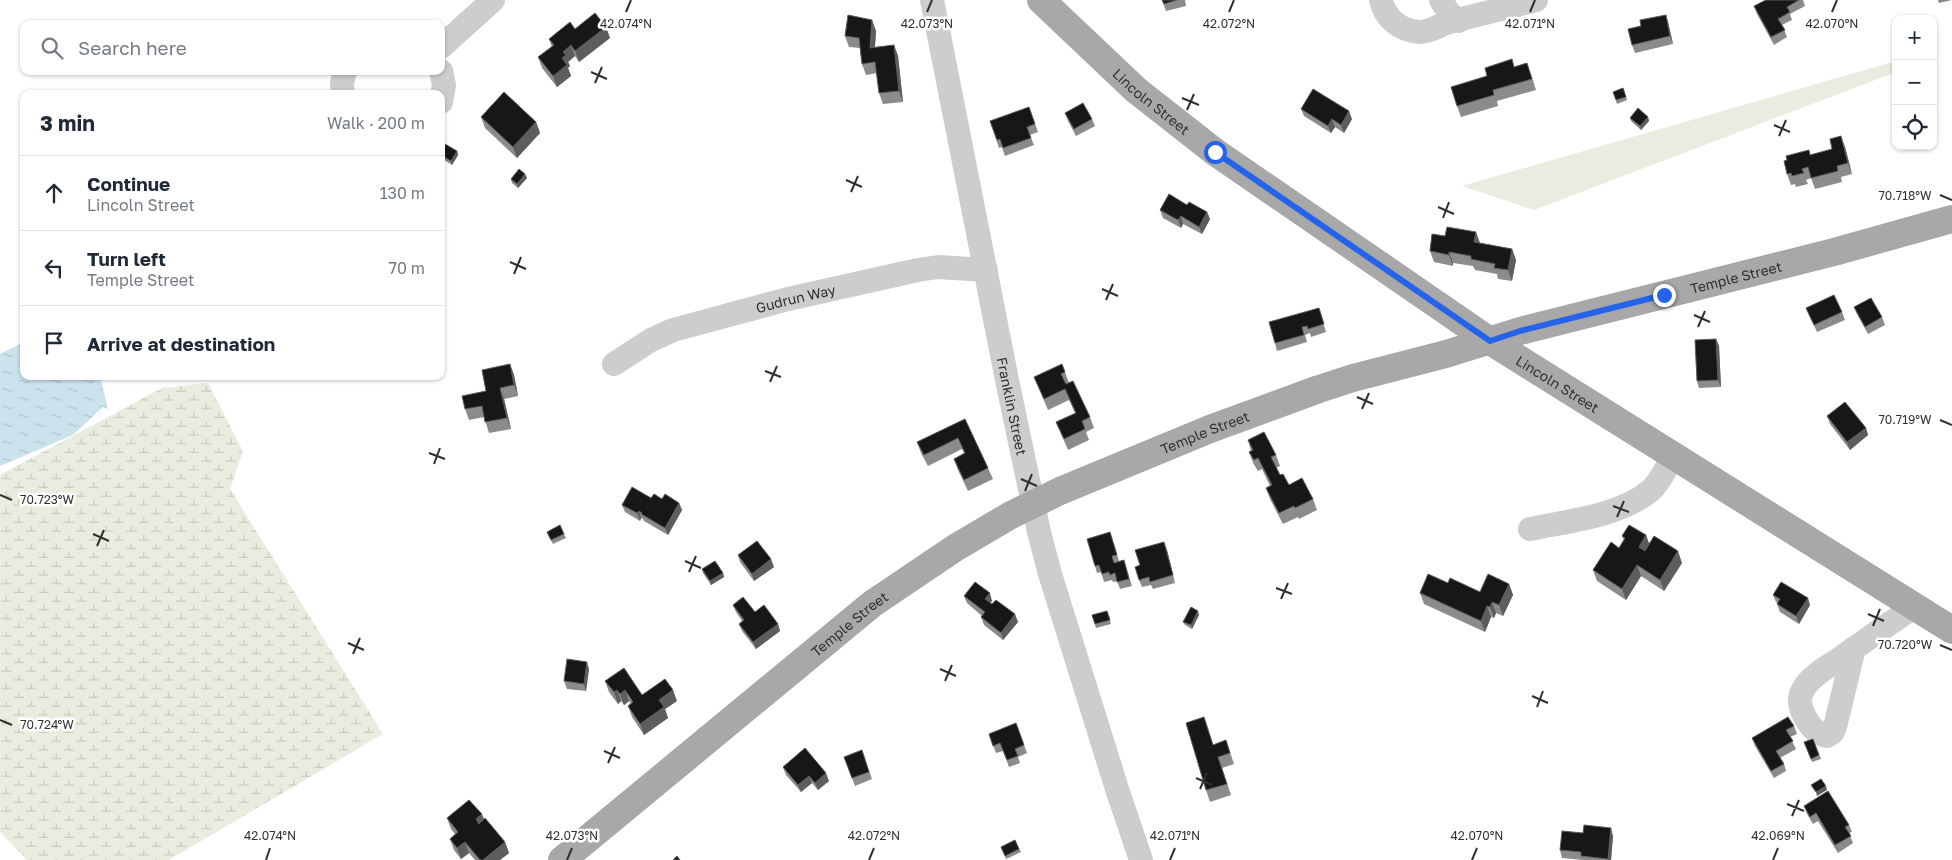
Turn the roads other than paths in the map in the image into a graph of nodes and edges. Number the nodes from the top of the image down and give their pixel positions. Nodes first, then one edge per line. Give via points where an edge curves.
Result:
1 (493, 0) edge
2 (932, 0) edge
3 (1041, 0) edge
4 (1381, 0) edge
5 (1441, 0) edge
6 (1536, 0) edge
7 (1458, 21) junction
8 (445, 43) edge
9 (344, 75) edge
10 (442, 75) edge
11 (343, 90) edge
12 (443, 90) edge
13 (1952, 218) edge
14 (986, 270) junction
15 (1490, 341) junction
16 (614, 364) dead end
17 (1674, 456) junction
18 (1033, 503) junction
19 (1530, 529) dead end
20 (1914, 607) junction
21 (1952, 630) edge
22 (1854, 648) dead end
23 (562, 860) edge
24 (1141, 860) edge

1 - 8 street
2 - 14 street, Franklin Street
3 - 15 main road, Lincoln Street via 1115,71 1196,138
4 - 7 street via 1383,9 1394,23 1413,31 1422,32
5 - 7 street
6 - 7 street
9 - 11 street
10 - 12 street
13 - 15 main road, Temple Street
14 - 16 street, Gudrun Way via 938,267 788,299 673,330
14 - 18 street, Franklin Street
15 - 17 main road, Lincoln Street
15 - 18 main road, Temple Street via 1319,389 1210,429
17 - 19 street via 1651,490 1626,505 1595,516
17 - 20 main road, Lincoln Street
18 - 23 main road, Temple Street via 955,548 872,604
18 - 24 street, Franklin Street via 1050,574
20 - 21 main road, Lincoln Street
20 - 22 street

